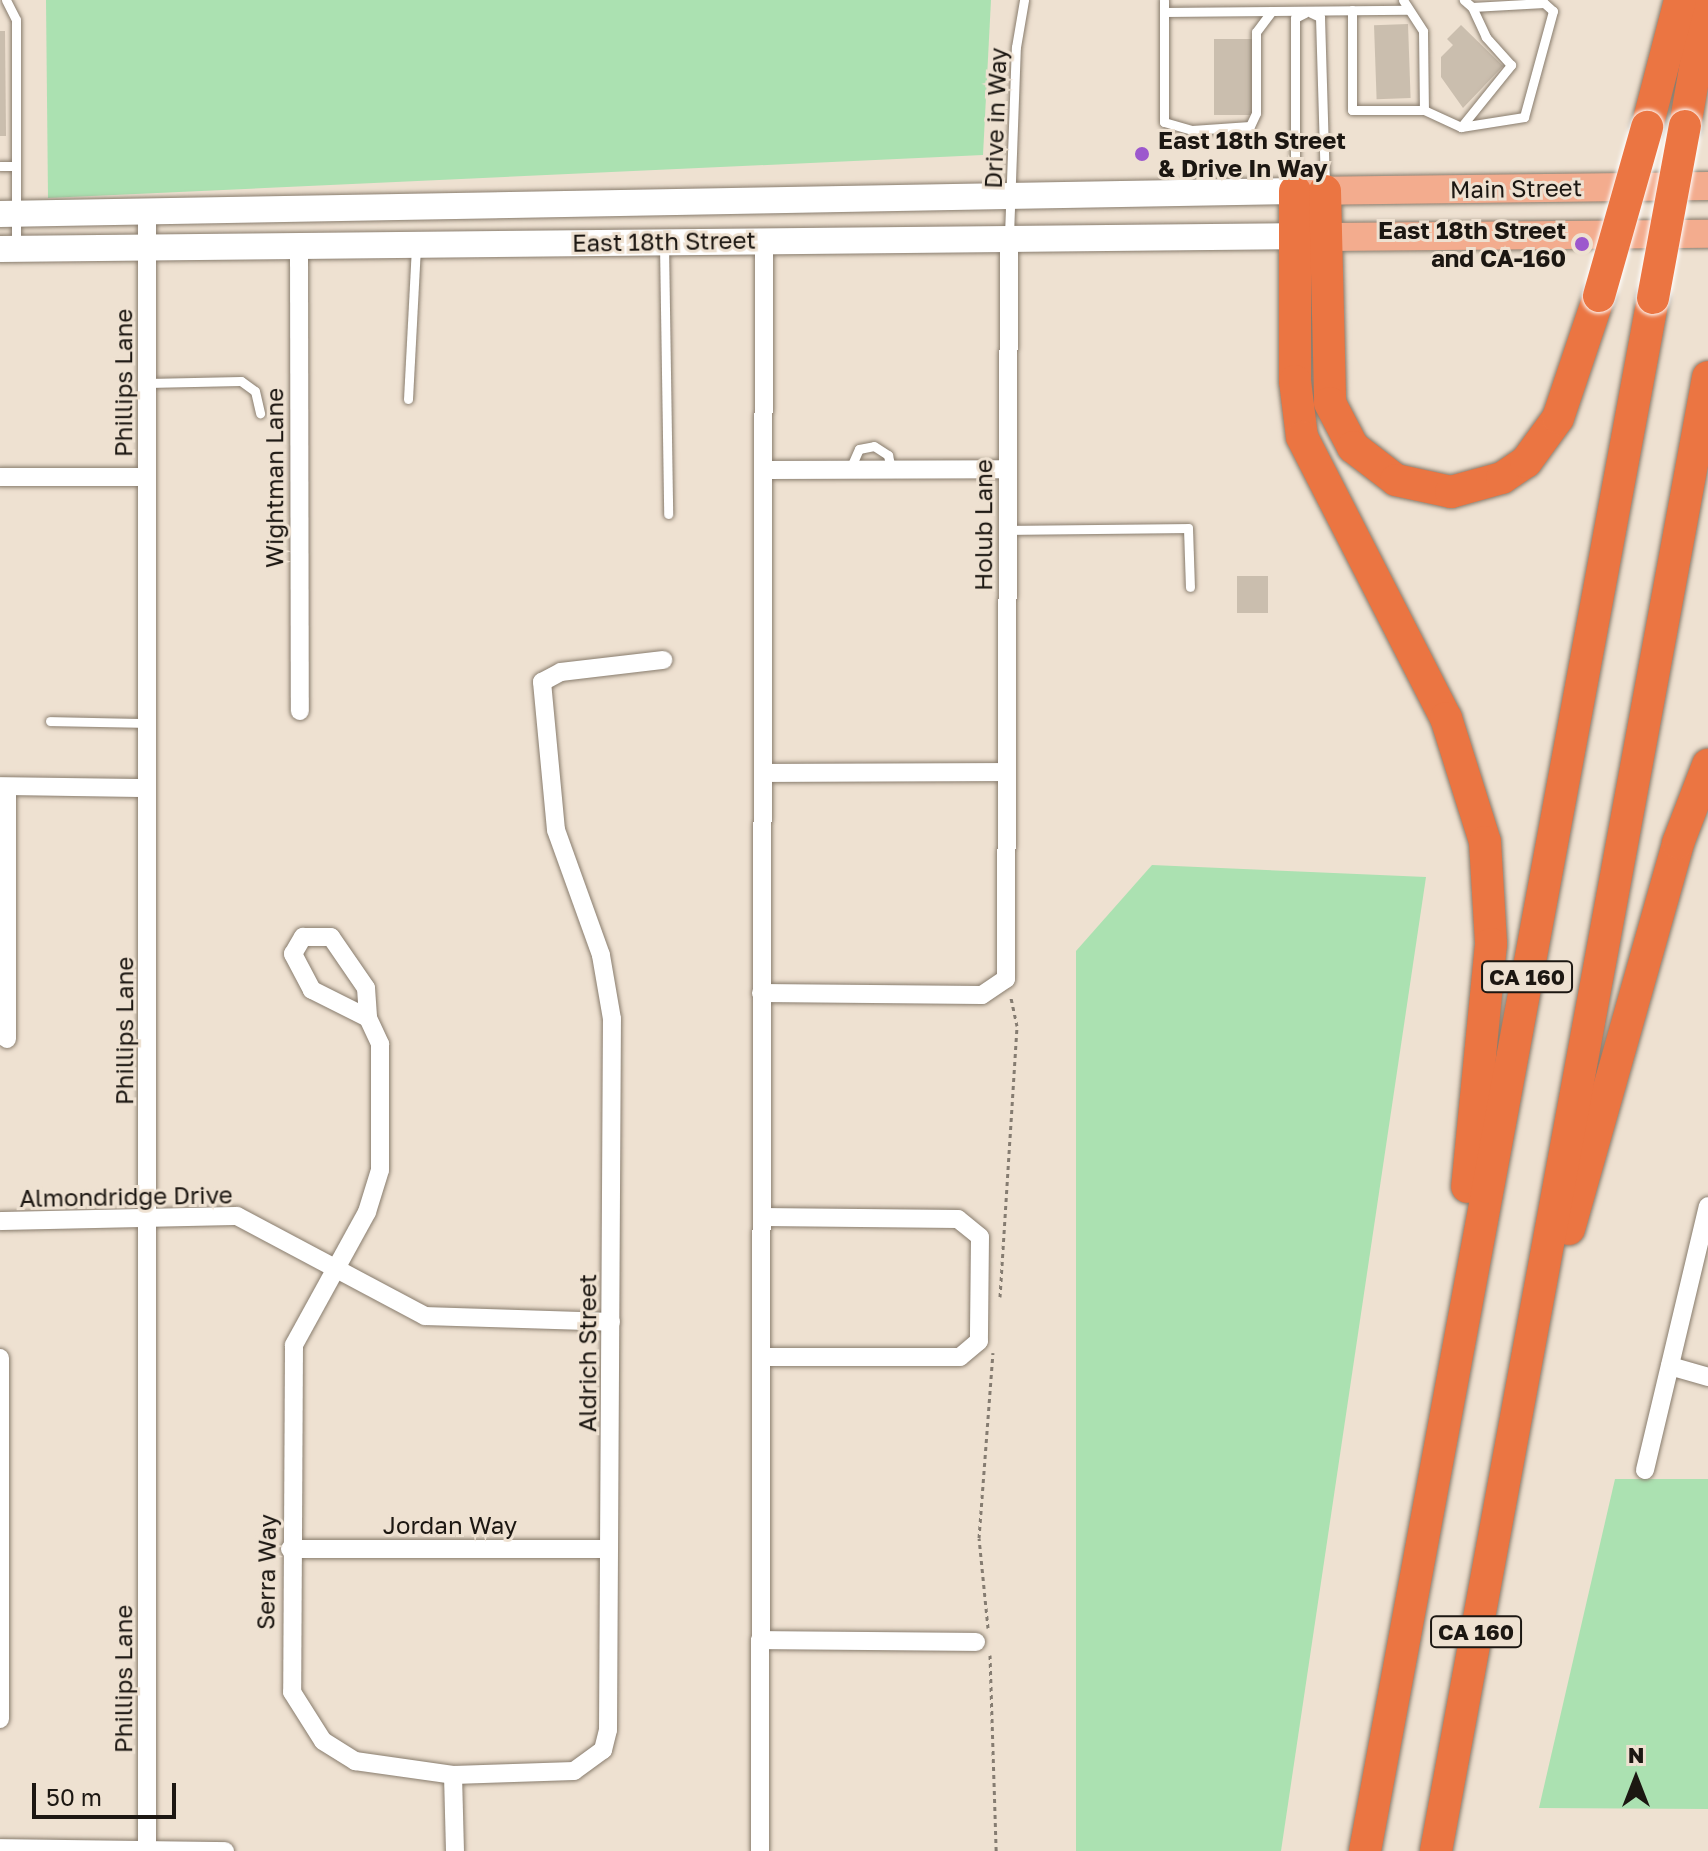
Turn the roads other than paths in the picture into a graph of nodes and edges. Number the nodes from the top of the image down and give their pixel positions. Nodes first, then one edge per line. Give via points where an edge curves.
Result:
1 (6, 0) edge
2 (1024, 0) edge
3 (1164, 0) edge
4 (1308, 0) edge
5 (1403, 0) edge
6 (1680, 0) edge
7 (1707, 0) edge
8 (1468, 3) edge
9 (1352, 10) junction
10 (1408, 10) junction
11 (1308, 11) junction
12 (1164, 12) junction
13 (1271, 12) junction
14 (1424, 110) junction
15 (1461, 127) junction
16 (0, 166) edge
17 (16, 166) junction
18 (1708, 186) edge
19 (1012, 191) junction
20 (1310, 191) junction
21 (147, 212) junction
22 (8, 214) edge
23 (1708, 234) edge
24 (1295, 236) junction
25 (1327, 237) junction
26 (1009, 238) junction
27 (764, 240) junction
28 (664, 241) junction
29 (416, 244) junction
30 (299, 246) junction
31 (147, 248) junction
32 (8, 249) edge
33 (1708, 377) edge
34 (147, 383) junction
35 (408, 399) dead end
36 (260, 413) dead end
37 (1008, 469) junction
38 (765, 470) junction
39 (0, 477) edge
40 (147, 477) junction
41 (668, 514) dead end
42 (1006, 530) junction
43 (1190, 587) dead end
44 (663, 660) dead end
45 (300, 711) dead end
46 (50, 721) dead end
47 (147, 723) junction
48 (1708, 765) edge
49 (1007, 772) junction
50 (763, 773) junction
51 (4, 786) edge
52 (147, 788) junction
53 (761, 993) junction
54 (368, 1018) junction
55 (7, 1039) dead end
56 (1708, 1206) edge
57 (762, 1217) junction
58 (148, 1218) junction
59 (0, 1221) edge
60 (331, 1267) junction
61 (611, 1322) junction
62 (762, 1357) junction
63 (0, 1358) edge
64 (1670, 1366) junction
65 (1708, 1377) edge
66 (1516, 1413) junction
67 (1645, 1470) dead end
68 (290, 1549) junction
69 (609, 1549) junction
70 (1, 1602) edge
71 (760, 1640) junction
72 (983, 1646) road end
73 (1401, 1657) junction
74 (0, 1719) edge
75 (453, 1775) junction
76 (0, 1848) edge
77 (147, 1849) edge
78 (225, 1851) edge
79 (455, 1851) edge
80 (760, 1851) edge
81 (1365, 1851) edge
82 (1436, 1851) edge

1 - 17 lane via 16,20
2 - 19 lane, Drive in Way via 1016,47
3 - 12 lane
4 - 11 lane
5 - 10 lane
6 - 25 highway, bridge via 1599,296 1546,441 1502,478 1451,492 1422,488 1396,480 1362,456 1330,403
7 - 73 highway, CA 160, bridge
8 - 15 lane via 1486,37 1511,65
8 - 15 lane via 1544,3 1553,11 1524,117
9 - 10 lane
9 - 11 lane
9 - 14 lane via 1352,110
10 - 14 lane via 1423,31
11 - 13 lane
11 - 20 lane via 1320,17
11 - 20 lane via 1295,18
12 - 13 lane
12 - 13 lane via 1164,122 1192,130 1250,126 1256,113 1256,32
14 - 15 lane
16 - 17 lane
17 - 22 lane
18 - 20 main road, Main Street
19 - 20 main road, East 18th Street
19 - 21 main road, East 18th Street
19 - 26 lane, Drive in Way
20 - 24 highway
20 - 25 highway
21 - 22 main road, East 18th Street
21 - 31 street, Phillips Lane
22 - 32 lane
23 - 25 main road, Main Street
24 - 25 main road, East 18th Street
24 - 26 main road, East 18th Street
24 - 73 highway via 1295,381 1302,437 1459,749 1490,874 1488,984 1473,1145 1458,1276 1405,1547
26 - 27 main road, East 18th Street
26 - 37 street, Holub Lane
27 - 28 main road, East 18th Street
27 - 38 street
28 - 29 main road, East 18th Street
28 - 41 lane
29 - 30 main road, East 18th Street
29 - 35 lane
30 - 31 main road, East 18th Street
30 - 45 street, Wightman Lane
31 - 32 main road, East 18th Street
31 - 34 street, Phillips Lane
33 - 66 highway, CA 160
34 - 36 lane via 241,381 255,391
34 - 40 street, Phillips Lane
37 - 38 street
37 - 42 street, Holub Lane
38 - 50 street
39 - 40 street
40 - 47 street, Phillips Lane
42 - 43 lane via 1188,528
42 - 49 street, Holub Lane
44 - 61 street, Aldrich Street via 561,672 542,682 551,807 609,988
46 - 47 lane
47 - 52 street, Phillips Lane
48 - 66 highway via 1678,843
49 - 50 street
49 - 53 street, Holub Lane via 1006,979 995,991
50 - 53 street
51 - 52 street
51 - 55 street
52 - 58 street, Phillips Lane
53 - 57 street
54 - 54 street, Serra Way via 366,988 342,947 321,933 303,937 293,954 312,990
54 - 60 street, Serra Way via 380,1044 380,1170 367,1212
56 - 64 street
57 - 62 street
57 - 62 street via 958,1219 980,1237 979,1341 960,1357
58 - 59 street, Almondridge Drive
58 - 60 street, Almondridge Drive via 237,1216
58 - 77 street, Phillips Lane
60 - 61 street, Almondridge Drive via 444,1321
60 - 68 street, Serra Way via 294,1345
61 - 69 street, Aldrich Street
62 - 71 street
63 - 70 street
64 - 65 street
64 - 67 street
66 - 82 highway, CA 160
68 - 69 street, Jordan Way
68 - 75 street, Serra Way via 288,1657 292,1692 304,1717 323,1741 355,1761
69 - 75 street, Aldrich Street via 608,1730 603,1750 574,1771
70 - 74 street
71 - 72 street
71 - 80 street
73 - 81 highway, CA 160
75 - 79 street
76 - 77 street
77 - 78 street

